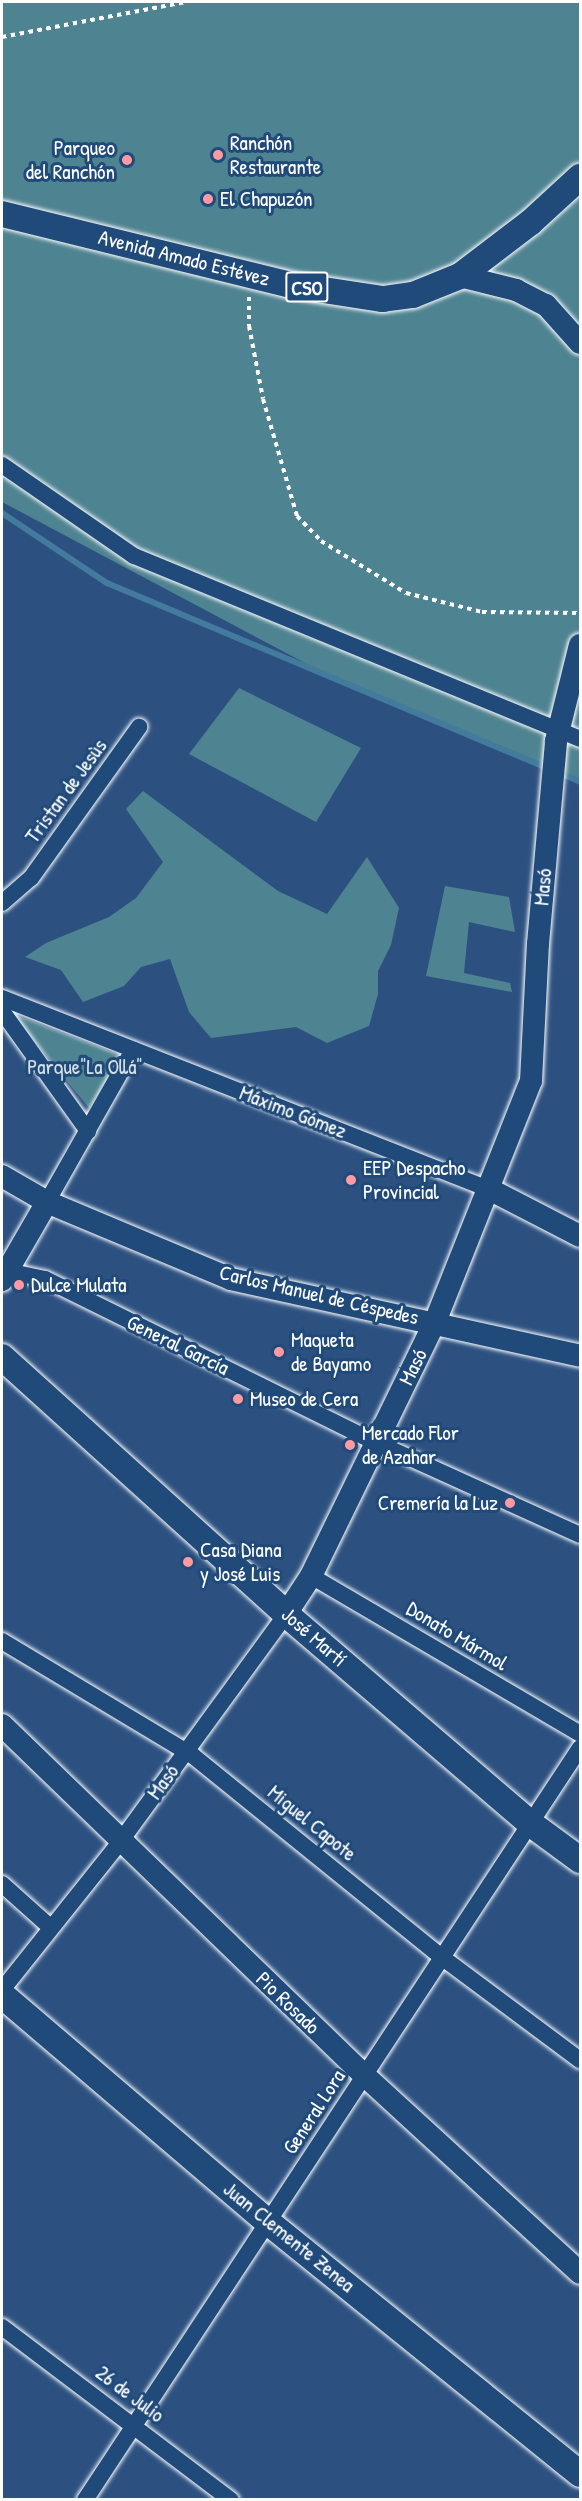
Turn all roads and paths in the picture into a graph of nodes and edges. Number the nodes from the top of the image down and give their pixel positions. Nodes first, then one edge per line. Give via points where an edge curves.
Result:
1 (186, 2) edge
2 (2, 37) edge
3 (580, 177) edge
4 (2, 214) edge
5 (249, 274) junction
6 (460, 276) junction
7 (580, 343) edge
8 (2, 465) edge
9 (580, 613) edge
10 (580, 645) edge
11 (139, 727) dead end
12 (558, 736) junction
13 (580, 739) edge
14 (2, 903) edge
15 (2, 998) edge
16 (2, 1011) edge
17 (133, 1050) junction
18 (88, 1131) junction
19 (2, 1176) edge
20 (490, 1190) junction
21 (47, 1202) junction
22 (580, 1236) edge
23 (3, 1273) edge
24 (435, 1322) junction
25 (580, 1356) edge
26 (2, 1357) edge
27 (375, 1442) junction
28 (580, 1535) edge
29 (311, 1576) junction
30 (286, 1614) junction
31 (2, 1641) edge
32 (2, 1725) edge
33 (580, 1734) edge
34 (580, 1748) edge
35 (185, 1751) junction
36 (531, 1824) junction
37 (120, 1842) junction
38 (580, 1860) edge
39 (2, 1884) edge
40 (49, 1926) junction
41 (443, 1958) junction
42 (2, 1990) edge
43 (2, 1995) edge
44 (580, 2060) edge
45 (364, 2075) junction
46 (269, 2223) junction
47 (580, 2273) edge
48 (2, 2327) edge
49 (136, 2426) junction
50 (580, 2474) edge
51 (85, 2499) edge
52 (231, 2499) edge

1 - 2 path
3 - 6 main road, Avenida Amado Estévez / CSO via 531,222
4 - 5 main road, Avenida Amado Estévez / CSO
5 - 6 main road, Avenida Amado Estévez / CSO via 383,299 413,296
5 - 9 path via 249,326 263,399 297,516 321,541 406,593 482,612
6 - 7 street via 516,290 546,304
8 - 12 street via 134,556
10 - 12 street, Masó
11 - 14 street, Tristan de Jesùs via 31,878
12 - 13 street
12 - 20 street, Masó via 537,944 531,1081
15 - 17 street, Máximo Gómez
16 - 18 street
17 - 18 street
17 - 20 street, Máximo Gómez
18 - 21 street
19 - 21 street, Carlos Manuel de Céspedes
20 - 22 street, Máximo Gómez
20 - 24 street, Masó
21 - 23 street
21 - 24 street, Carlos Manuel de Céspedes via 231,1279
23 - 27 street, General García via 45,1279
24 - 25 street, Carlos Manuel de Céspedes
24 - 27 street, Masó
26 - 30 main road, José Martí
27 - 28 street, General García
27 - 29 street, Masó
29 - 30 street, Masó
29 - 33 street, Donato Mármol
30 - 35 street, Masó
30 - 36 main road, José Martí
31 - 35 street, Miguel Capote
32 - 37 street, Pio Rosado
34 - 36 street, General Lora
35 - 37 street, Masó
35 - 41 street, Miguel Capote
36 - 38 main road, José Martí
36 - 41 street, General Lora
37 - 40 street, Masó
37 - 45 street, Pio Rosado
39 - 40 street
40 - 42 street, Masó
41 - 44 street, Miguel Capote
41 - 45 street, General Lora
43 - 46 main road, Juan Clemente Zenea
45 - 46 street, General Lora
45 - 47 street, Pio Rosado
46 - 49 street, General Lora
46 - 50 main road, Juan Clemente Zenea
48 - 49 street, 26 de Julio
49 - 51 street, General Lora
49 - 52 street, 26 de Julio

